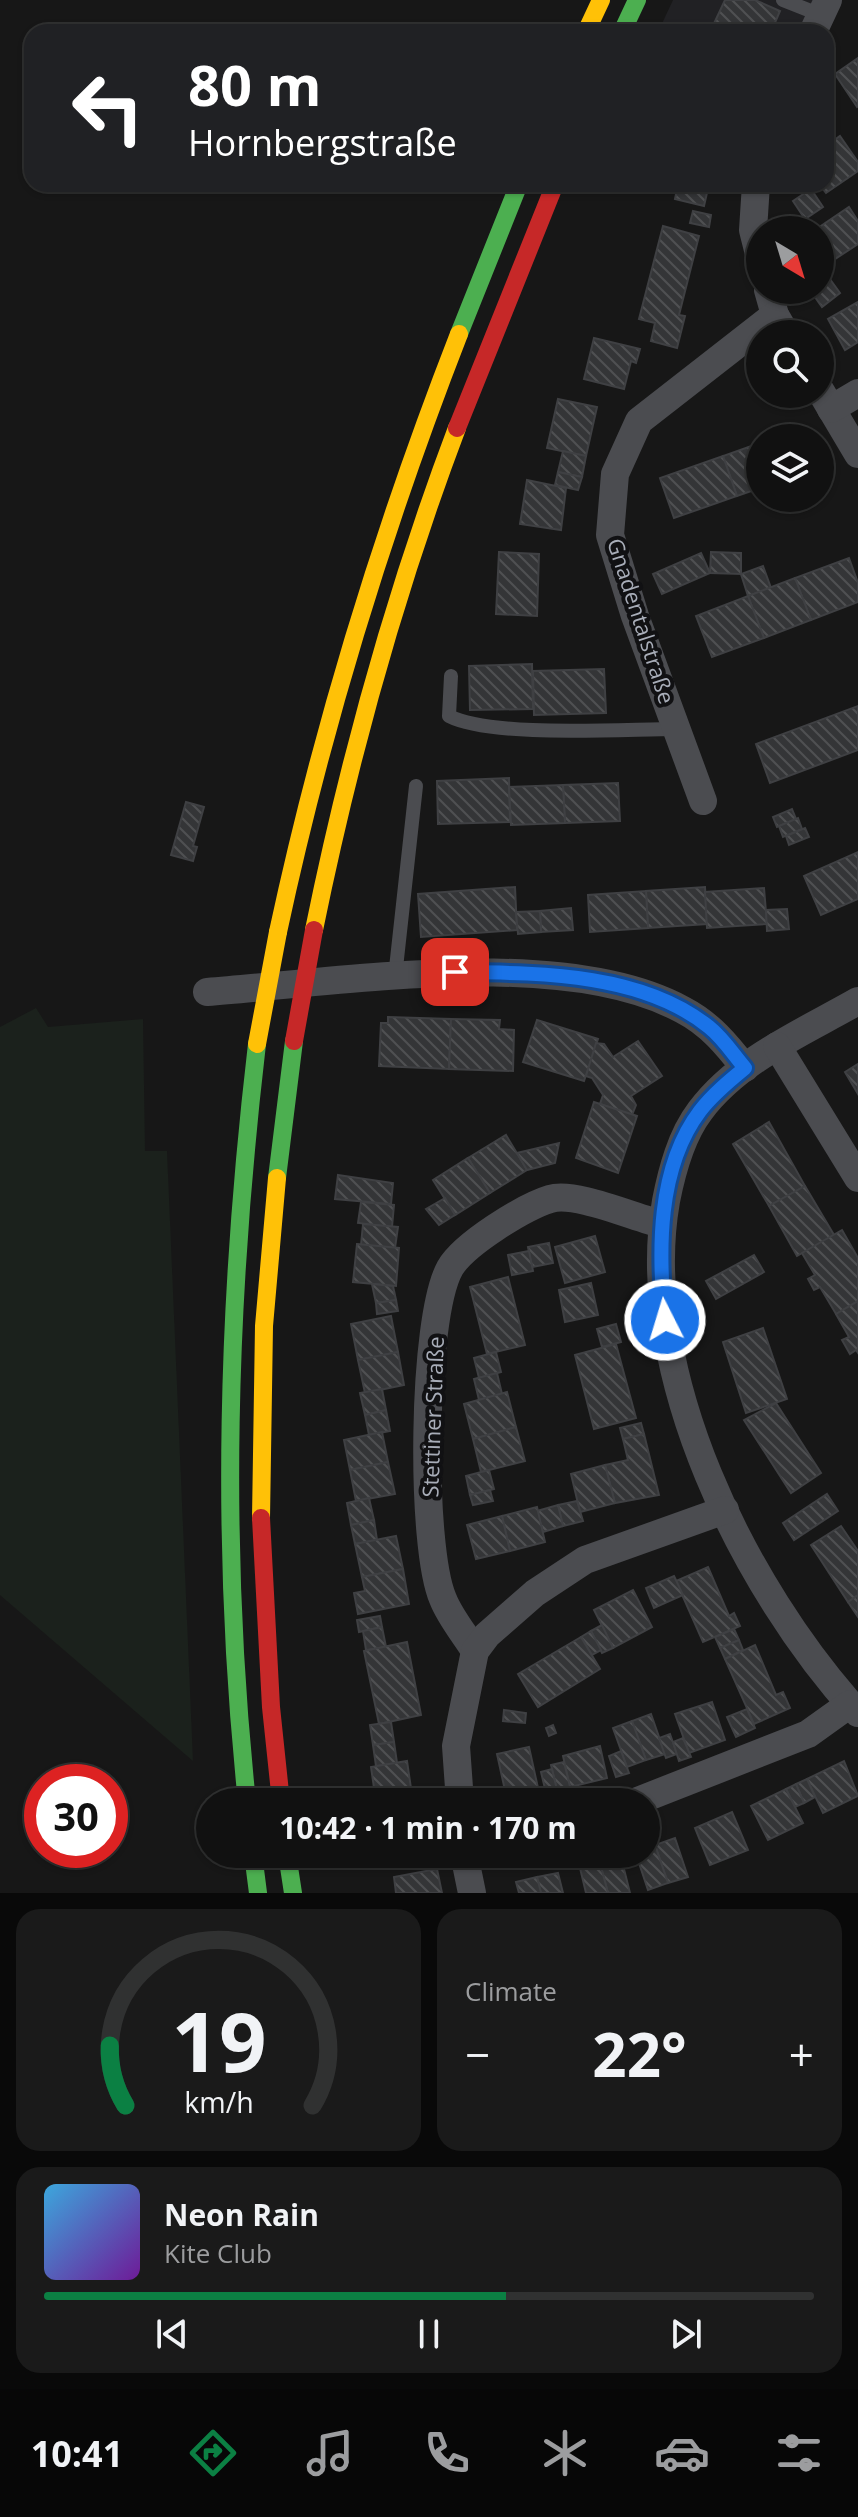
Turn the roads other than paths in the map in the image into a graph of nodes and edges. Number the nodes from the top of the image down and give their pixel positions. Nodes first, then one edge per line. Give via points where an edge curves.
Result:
1 (601, 0) edge
2 (637, 0) edge
3 (783, 0) edge
4 (820, 16) edge
5 (590, 24) edge
6 (626, 24) edge
7 (516, 192) edge
8 (552, 192) edge
9 (755, 192) edge
10 (754, 216) edge
11 (777, 313) edge
12 (858, 393) edge
13 (834, 398) edge
14 (830, 408) edge
15 (858, 454) edge
16 (451, 676) dead end
17 (676, 729) junction
18 (416, 786) dead end
19 (703, 801) dead end
20 (395, 977) junction
21 (207, 992) dead end
22 (858, 1001) edge
23 (777, 1046) junction
24 (745, 1068) junction
25 (858, 1178) edge
26 (662, 1224) junction
27 (725, 1510) junction
28 (475, 1651) junction
29 (854, 1709) edge
30 (245, 1788) edge
31 (279, 1788) edge
32 (459, 1788) edge
33 (660, 1792) edge
34 (255, 1868) edge
35 (289, 1868) edge
36 (467, 1868) edge
37 (258, 1893) edge
38 (293, 1893) edge
39 (472, 1893) edge

1 - 5 highway
2 - 6 highway
3 - 4 lane
7 - 30 highway, bridge via 446,361 363,597 326,722 257,1044 230,1307 225,1497 233,1690
8 - 31 highway, bridge via 401,583 357,735 294,1041 277,1154 260,1502 266,1689
9 - 10 street
11 - 17 street, Gnadentalstraße via 639,421 615,474 610,535
12 - 13 street
14 - 15 street
16 - 17 lane via 449,716 465,724
17 - 19 street, Gnadentalstraße
18 - 20 lane
20 - 21 street
20 - 24 street via 522,973 639,992 708,1026
22 - 23 street
23 - 24 street
23 - 25 street
24 - 26 street via 700,1111 686,1133
26 - 27 street via 661,1282 669,1341 694,1433
26 - 28 street, Stettiner Straße via 576,1199 552,1198 470,1247 452,1265 442,1286 430,1373 430,1544 443,1599
27 - 28 street via 585,1560 535,1593
27 - 29 street via 798,1637
28 - 32 street via 456,1746
29 - 33 street via 808,1734
34 - 37 highway
35 - 38 highway
36 - 39 street

